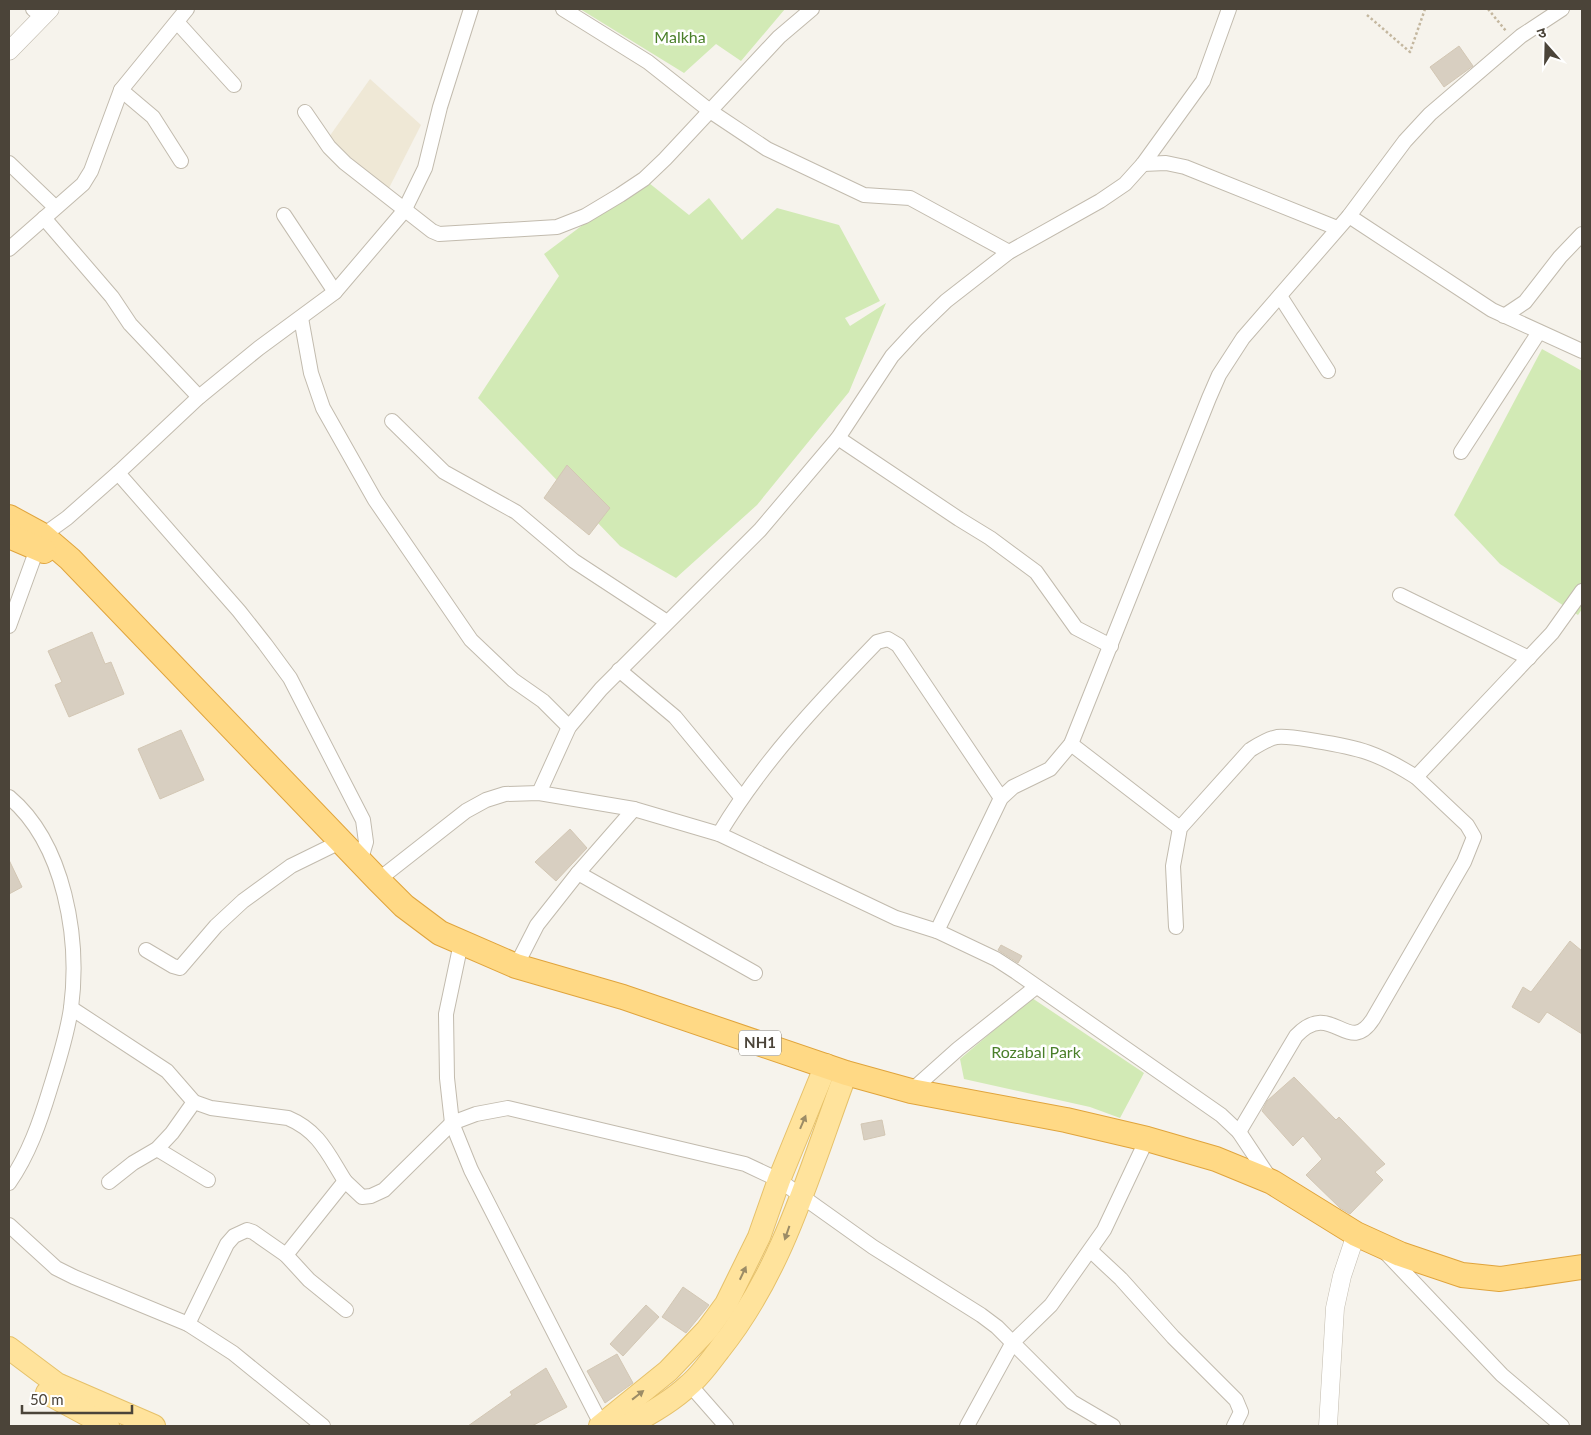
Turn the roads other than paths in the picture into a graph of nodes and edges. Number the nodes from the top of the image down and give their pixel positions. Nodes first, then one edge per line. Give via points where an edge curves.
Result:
1 (186, 9) edge
2 (471, 9) edge
3 (563, 9) edge
4 (812, 9) edge
5 (1229, 9) edge
6 (1562, 9) edge
7 (42, 11) edge
8 (177, 22) junction
9 (9, 51) edge
10 (234, 85) dead end
11 (121, 90) junction
12 (710, 111) junction
13 (305, 112) dead end
14 (181, 161) dead end
15 (9, 163) edge
16 (1143, 164) junction
17 (55, 207) junction
18 (404, 211) junction
19 (284, 215) dead end
20 (1350, 216) junction
21 (44, 218) junction
22 (1337, 228) junction
23 (1582, 234) edge
24 (9, 249) edge
25 (1009, 252) junction
26 (335, 292) junction
27 (1280, 296) junction
28 (1504, 316) junction
29 (301, 318) junction
30 (1539, 332) junction
31 (1582, 351) edge
32 (1328, 371) dead end
33 (199, 396) junction
34 (392, 421) dead end
35 (838, 438) junction
36 (1461, 452) dead end
37 (118, 474) junction
38 (9, 517) edge
39 (9, 536) edge
40 (40, 542) junction
41 (1582, 592) edge
42 (1400, 594) dead end
43 (667, 622) junction
44 (9, 626) edge
45 (1111, 646) junction
46 (1529, 658) junction
47 (619, 670) junction
48 (569, 727) junction
49 (1071, 744) junction
50 (1416, 777) junction
51 (539, 793) junction
52 (9, 797) edge
53 (741, 797) junction
54 (1001, 798) junction
55 (634, 809) junction
56 (1180, 828) junction
57 (719, 834) junction
58 (342, 841) junction
59 (360, 862) junction
60 (578, 873) junction
61 (378, 880) junction
62 (1176, 927) dead end
63 (937, 931) junction
64 (461, 943) junction
65 (146, 950) dead end
66 (516, 966) junction
67 (755, 973) dead end
68 (1036, 987) junction
69 (71, 1008) junction
70 (836, 1069) junction
71 (911, 1091) junction
72 (194, 1102) junction
73 (452, 1123) junction
74 (1239, 1132) junction
75 (1147, 1139) junction
76 (157, 1149) junction
77 (208, 1180) dead end
78 (779, 1180) junction
79 (345, 1181) junction
80 (109, 1182) dead end
81 (1272, 1182) junction
82 (9, 1183) edge
83 (800, 1194) junction
84 (9, 1225) edge
85 (1366, 1239) junction
86 (1091, 1251) junction
87 (286, 1256) junction
88 (1582, 1267) edge
89 (346, 1310) dead end
90 (188, 1324) junction
91 (1013, 1342) junction
92 (9, 1348) edge
93 (9, 1366) edge
94 (690, 1385) junction
95 (96, 1423) edge
96 (601, 1425) edge
97 (154, 1426) edge
98 (323, 1426) edge
99 (626, 1426) edge
100 (726, 1426) edge
101 (967, 1426) edge
102 (1113, 1426) edge
103 (1234, 1426) edge
104 (1328, 1426) edge
105 (1562, 1426) edge

1 - 8 street
2 - 18 street via 440,107 425,168
3 - 12 street via 648,62
4 - 12 street via 779,37
5 - 16 street via 1203,81
6 - 20 street via 1515,40 1430,114
7 - 9 street
8 - 10 street
8 - 11 street
11 - 14 street via 152,117
11 - 17 street via 91,170 83,184
12 - 18 street via 666,160 644,179 575,221 538,229 438,234
12 - 25 street via 767,149 864,195 910,198
13 - 18 street via 329,147
15 - 17 street
16 - 22 street via 1166,163 1204,173
16 - 25 street via 1125,184 1100,201
17 - 21 street
18 - 26 street
19 - 26 street
20 - 22 street
20 - 28 street
21 - 24 street
21 - 33 street via 130,324
22 - 27 street
23 - 28 street via 1525,302
25 - 35 street via 946,301 892,356
26 - 29 street
27 - 32 street
27 - 45 street via 1243,338 1219,375
28 - 30 street
29 - 33 street
29 - 48 street via 311,373 323,408 375,500 471,640 512,680 543,702
30 - 31 street
30 - 36 street
33 - 37 street
34 - 43 street via 444,472 516,512 574,561
35 - 43 street via 760,530
35 - 45 street via 1036,572 1076,628
37 - 40 street
37 - 59 street via 239,610 290,678 364,820 366,842
38 - 40 highway, NH1
39 - 40 highway, NH1
40 - 44 street
40 - 58 highway, NH1 via 70,559
41 - 46 street
42 - 46 street
43 - 47 street
45 - 49 street
46 - 50 street
47 - 48 street
47 - 53 street via 676,717
48 - 51 street
49 - 54 street via 1050,769 1013,786
49 - 56 street
50 - 56 street via 1385,758 1355,747 1276,737 1250,750
50 - 74 street via 1472,831 1474,837 1464,862 1367,1029 1352,1033 1325,1022 1306,1026 1296,1036
51 - 55 street
51 - 61 street via 506,794 466,810
52 - 69 street via 42,836 60,878 70,923
53 - 54 street via 813,709 877,642 888,639 898,645
53 - 57 street
54 - 63 street
55 - 57 street
55 - 60 street
56 - 62 street via 1173,866
57 - 63 street via 896,918
58 - 59 highway, NH1
58 - 65 street via 291,866 243,901 216,926 180,968
59 - 61 highway, NH1
60 - 66 street via 536,925
60 - 67 street
61 - 64 highway, NH1 via 424,922
63 - 68 street via 996,960
64 - 66 highway, NH1
64 - 73 street via 446,1014 447,1078
66 - 70 highway, NH1 via 641,1003
68 - 71 street
68 - 74 street via 1203,1101
69 - 72 street via 167,1071
69 - 82 street via 37,1130
70 - 71 highway, NH1
78 -> 70 main road
70 - 83 main road
71 - 75 highway, NH1
72 - 76 street
72 - 79 street via 211,1108 299,1122 322,1143
73 - 78 street via 508,1108 723,1157
73 - 79 street via 377,1194 362,1197
73 - 96 street via 471,1170
74 - 81 street
75 - 81 highway, NH1 via 1216,1159
75 - 86 street
76 - 77 street
76 - 80 street
78 - 83 street
96 -> 78 main road via 668,1370 712,1323 740,1280
79 - 87 street
81 - 85 highway, NH1
83 - 91 street via 873,1247 982,1315
83 -> 94 main road via 780,1252 759,1294 739,1326
84 - 90 street via 50,1263 74,1277
85 - 88 highway, NH1 via 1436,1267 1481,1278 1525,1276
85 - 104 street via 1342,1276 1335,1308
85 - 105 street via 1502,1376
86 - 91 street via 1051,1306
86 - 103 street via 1236,1400 1241,1412
87 - 89 street
87 - 90 street via 253,1232 247,1230 234,1236
90 - 98 street via 233,1353
91 - 101 street
91 - 102 street via 1072,1402
92 - 97 main road via 57,1384
93 - 95 main road
94 - 99 main road via 650,1414
94 - 100 street

